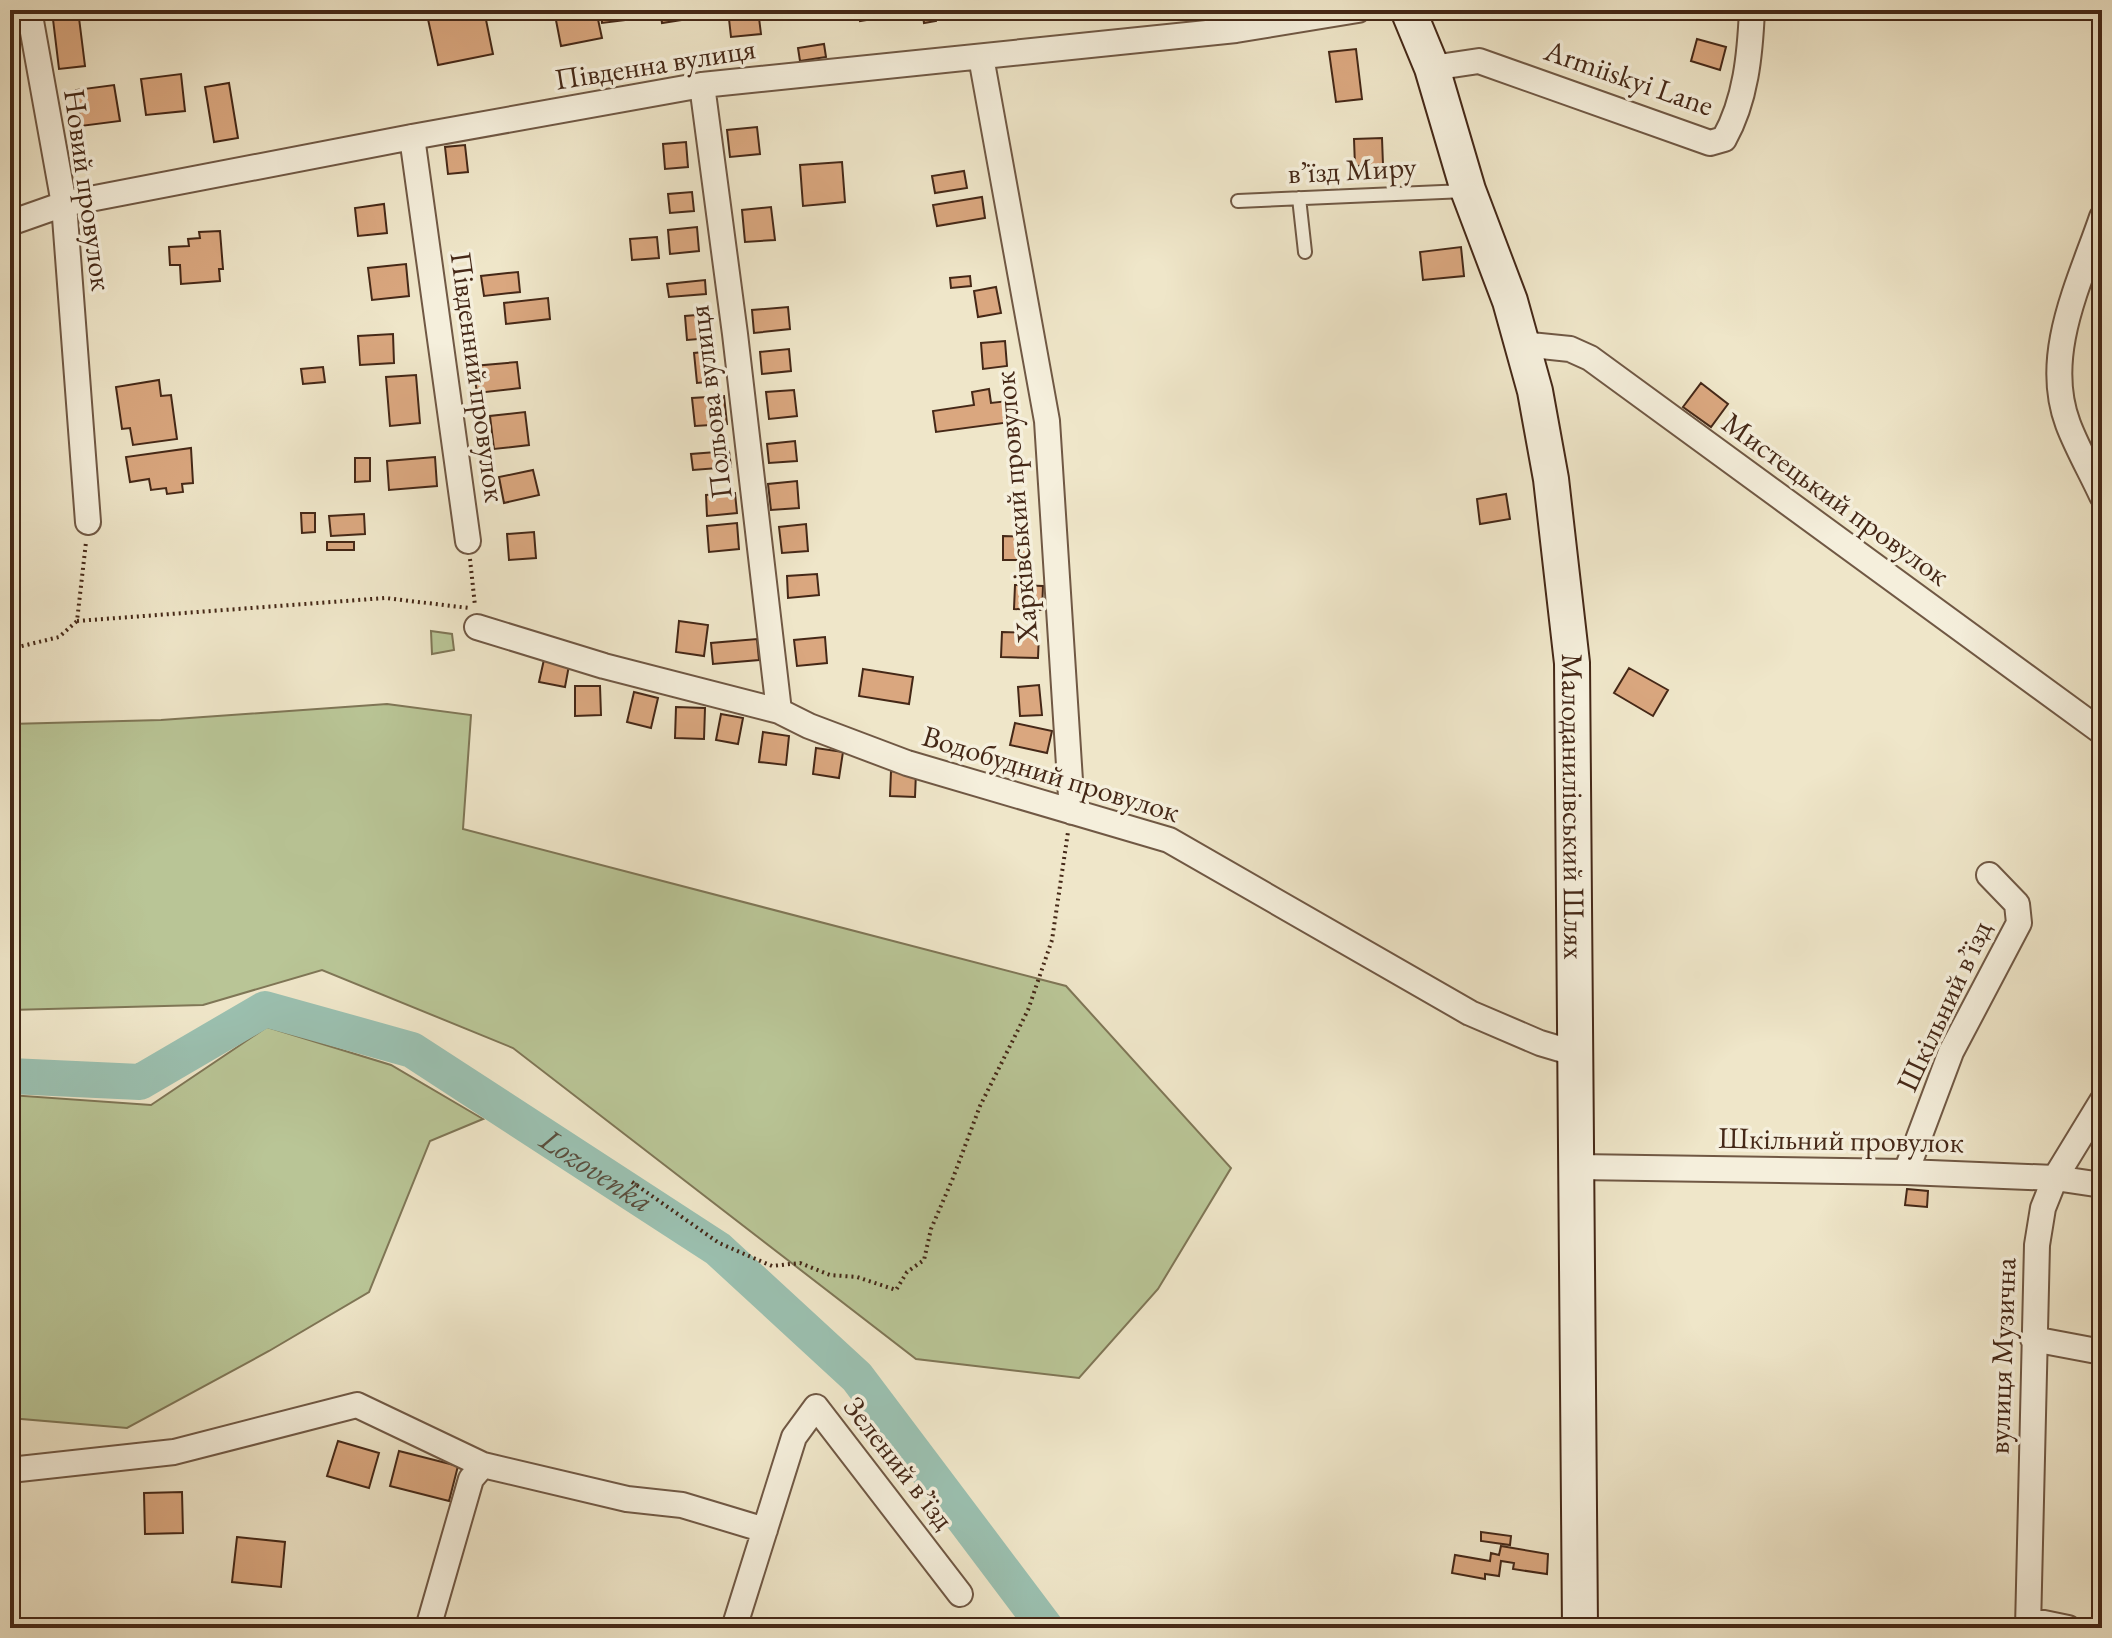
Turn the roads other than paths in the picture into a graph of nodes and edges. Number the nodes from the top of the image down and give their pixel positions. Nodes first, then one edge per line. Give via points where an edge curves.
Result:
1 (29, 10) edge
2 (1358, 10) edge
3 (1408, 10) edge
4 (1752, 10) edge
5 (981, 57) junction
6 (1432, 68) junction
7 (702, 85) junction
8 (412, 137) junction
9 (1468, 190) junction
10 (1299, 198) junction
11 (1238, 201) dead end
12 (64, 204) junction
13 (2102, 217) edge
14 (10, 223) edge
15 (1305, 252) dead end
16 (1522, 344) junction
17 (2102, 496) edge
18 (88, 522) road end
19 (468, 541) road end
20 (476, 618) road end
21 (779, 711) junction
22 (2102, 732) edge
23 (1072, 812) junction
24 (1989, 875) dead end
25 (1577, 1054) junction
26 (2102, 1101) edge
27 (1578, 1167) junction
28 (1906, 1172) junction
29 (2055, 1178) junction
30 (2102, 1185) edge
31 (2033, 1339) junction
32 (2102, 1352) edge
33 (483, 1465) junction
34 (10, 1470) edge
35 (765, 1530) junction
36 (960, 1594) dead end
37 (2029, 1624) edge
38 (428, 1628) edge
39 (734, 1628) edge
40 (1580, 1628) edge
41 (2068, 1628) edge

1 - 12 street, Новий провулок
2 - 5 street, Південна вулиця via 1236,30
3 - 6 main road, Малоданилівський Шлях
4 - 6 street, Armiiskyi Lane via 1744,88 1724,139 1710,143 1479,61
5 - 7 street, Південна вулиця
5 - 23 street, Харківський провулок via 1047,421
6 - 9 main road, Малоданилівський Шлях
7 - 8 street, Південна вулиця
7 - 21 street, Польова вулиця
8 - 12 street, Південна вулиця
8 - 19 street, Південний провулок
9 - 10 lane, в’їзд Миру
9 - 16 main road, Малоданилівський Шлях
10 - 11 lane, в’їзд Миру
10 - 15 lane
12 - 14 street, Південна вулиця
12 - 18 street, Новий провулок
13 - 17 street via 2068,316 2058,368 2067,422
16 - 22 street, Мистецький провулок via 1570,349 1590,358
16 - 25 main road, Малоданилівський Шлях via 1551,479 1572,663
20 - 21 street, Водобудний провулок via 604,666
21 - 23 street, Водобудний провулок via 907,763
23 - 25 street, Водобудний провулок via 1169,840 1470,1013
24 - 28 street, Шкільний в’їзд via 2017,904 2019,923 1951,1052
25 - 27 main road, Малоданилівський Шлях
26 - 29 street, вулиця Музична
27 - 28 street, Шкільний провулок
27 - 40 main road, Малоданилівський Шлях
28 - 29 street, Шкільний провулок
29 - 30 street, Шкільний провулок
29 - 31 street, вулиця Музична via 2037,1245
31 - 32 street
31 - 37 street, вулиця Музична
33 - 34 street via 357,1405 174,1452
33 - 35 street via 627,1499 682,1505
33 - 38 street via 471,1479
35 - 36 street, Зелений в’їзд via 794,1437 816,1407
35 - 39 street, Зелений в’їзд
37 - 41 street

